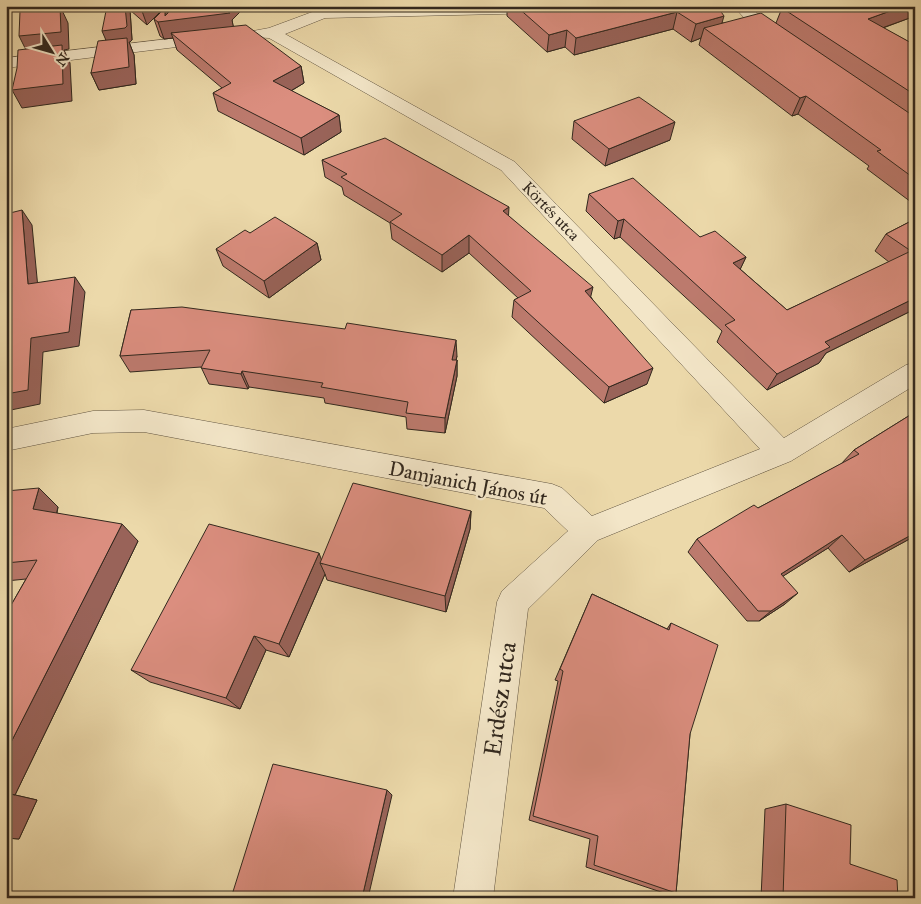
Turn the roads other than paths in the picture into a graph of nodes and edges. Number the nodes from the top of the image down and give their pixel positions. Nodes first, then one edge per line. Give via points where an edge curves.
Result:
1 (742, 6) edge
2 (556, 8) edge
3 (157, 27) edge
4 (272, 32) junction
5 (243, 36) edge
6 (224, 38) edge
7 (137, 47) junction
8 (793, 47) edge
9 (6, 63) edge
10 (915, 372) edge
11 (6, 440) edge
12 (781, 453) junction
13 (588, 531) junction
14 (473, 898) edge

1 - 8 street via 753,19
2 - 4 street via 323,13
3 - 7 street
4 - 5 street
4 - 12 street, Körtés utca via 508,166
6 - 7 street
7 - 9 street
10 - 12 street
11 - 13 street, Damjanich János út via 93,422 144,421 552,497
12 - 13 street
13 - 14 street, Erdész utca via 513,602

